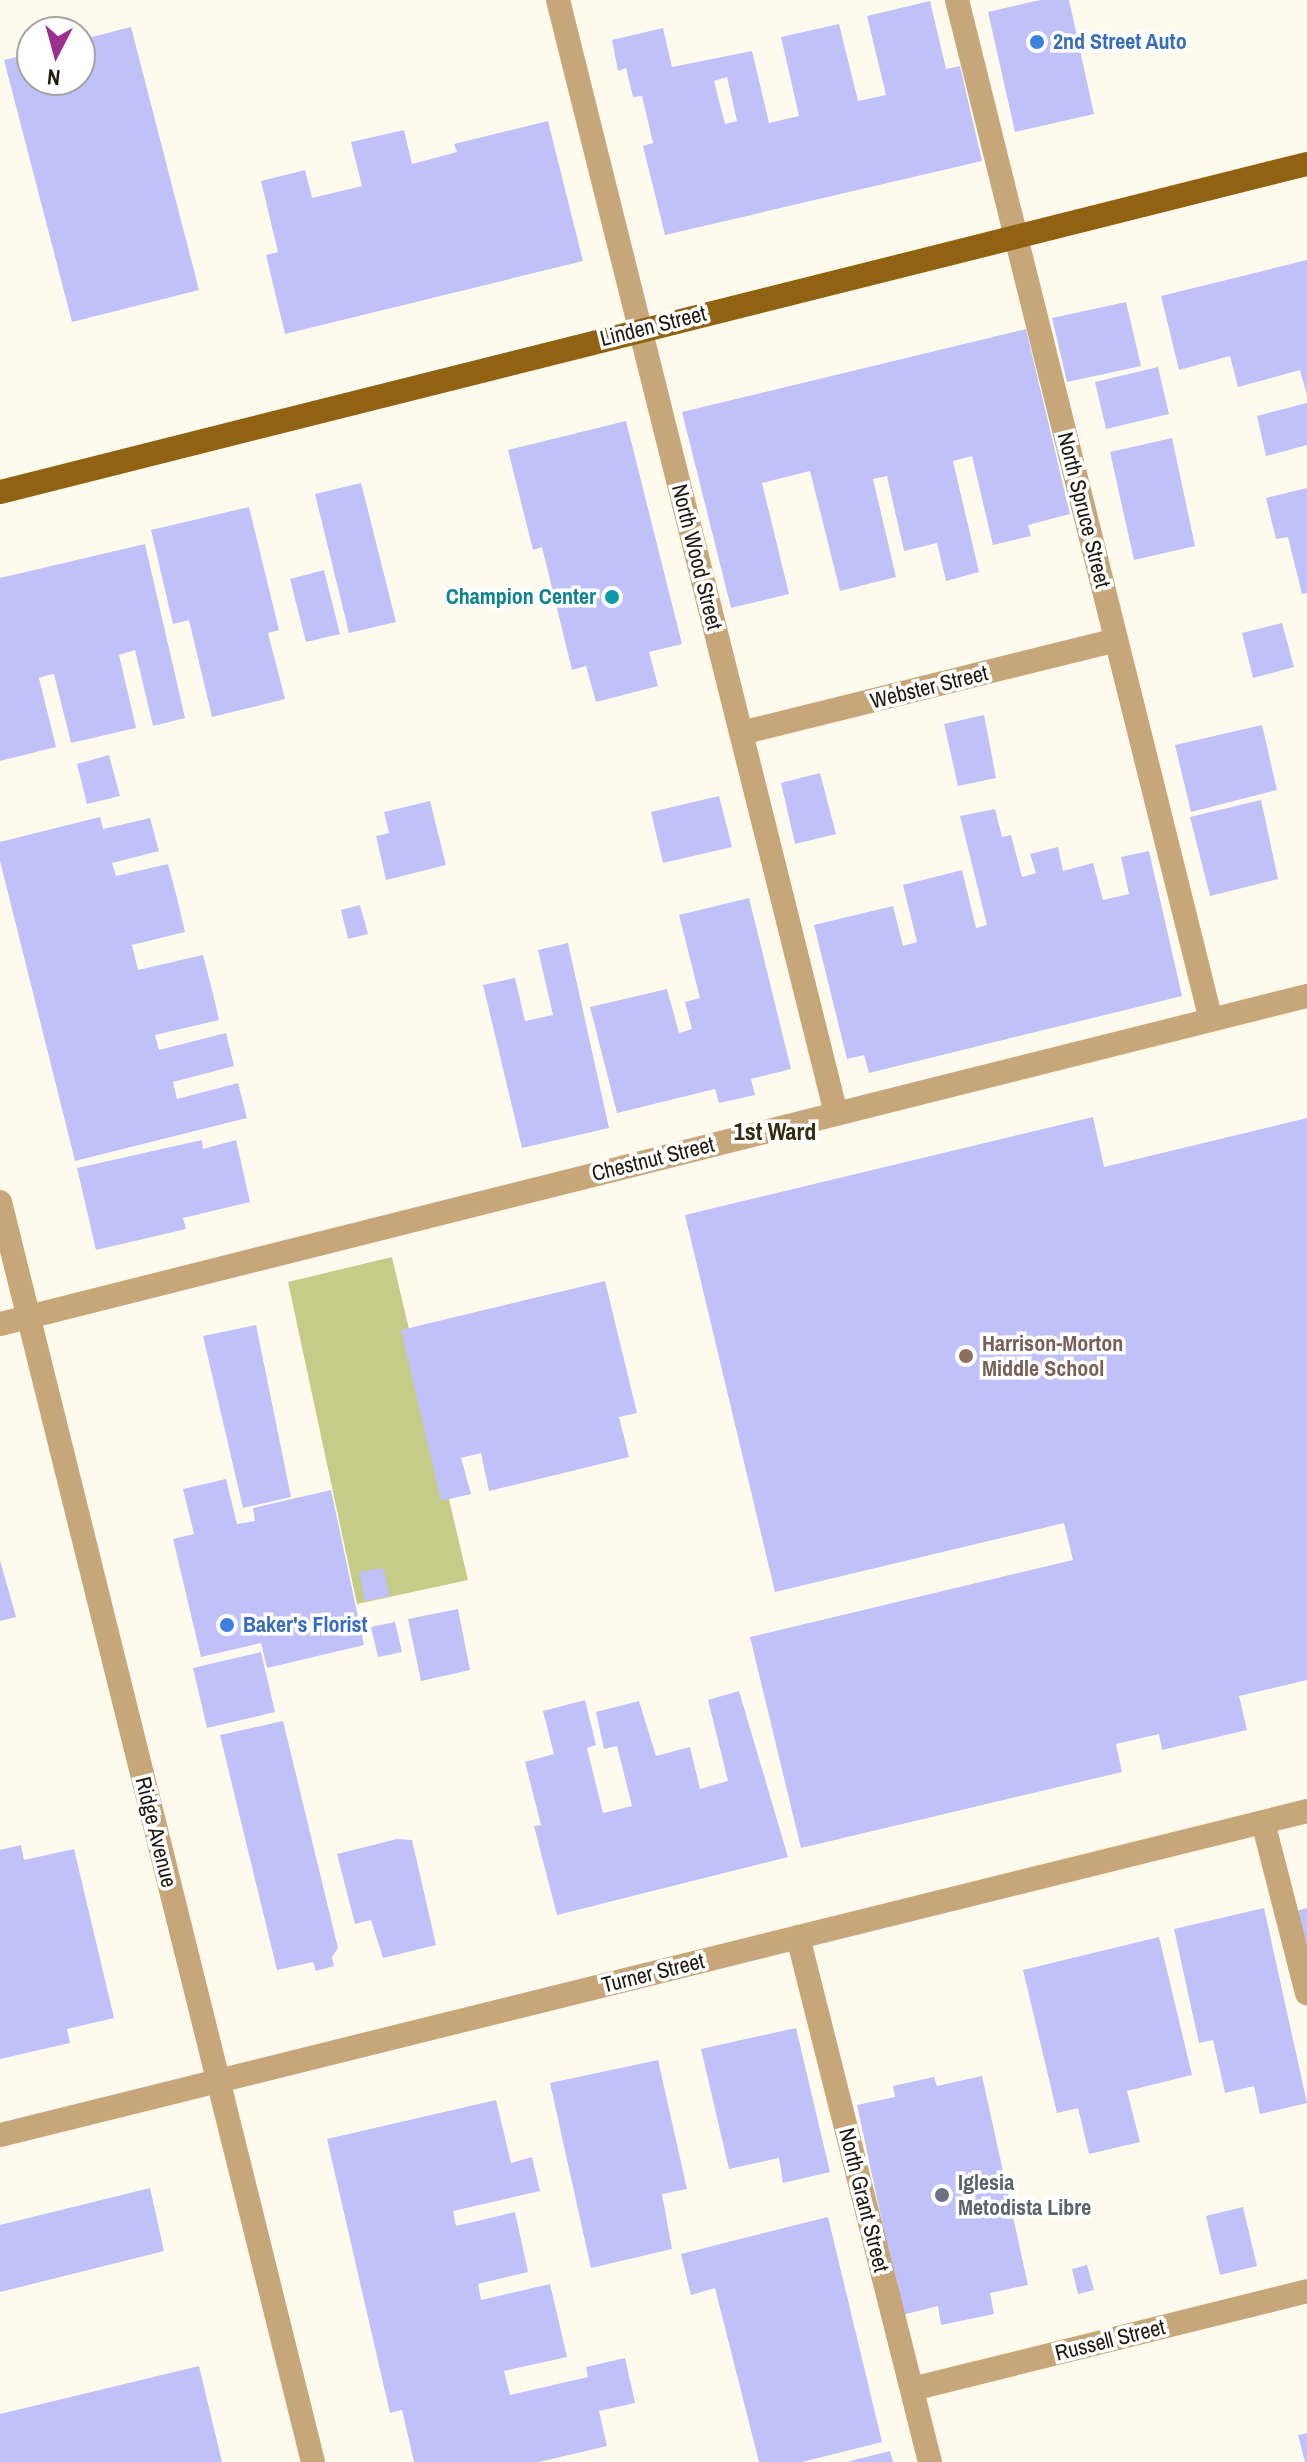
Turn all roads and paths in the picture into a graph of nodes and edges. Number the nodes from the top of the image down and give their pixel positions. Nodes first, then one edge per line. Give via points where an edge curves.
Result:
1 (558, 0) edge
2 (957, 0) edge
3 (1307, 164) edge
4 (1016, 236) junction
5 (641, 329) junction
6 (0, 492) edge
7 (1116, 640) junction
8 (741, 733) junction
9 (1307, 996) edge
10 (1211, 1020) junction
11 (836, 1113) junction
12 (0, 1202) edge
13 (28, 1317) junction
14 (0, 1324) edge
15 (1307, 1811) edge
16 (1263, 1822) junction
17 (798, 1937) junction
18 (1307, 1993) edge
19 (218, 2081) junction
20 (0, 2135) edge
21 (1307, 2291) edge
22 (912, 2389) junction
23 (313, 2462) edge
24 (930, 2462) edge

1 - 5 street, North Wood Street
2 - 4 street, North Spruce Street
3 - 4 main road, Linden Street
4 - 5 main road, Linden Street
4 - 7 street, North Spruce Street
5 - 6 main road, Linden Street
5 - 8 street, North Wood Street
7 - 8 street, Webster Street
7 - 10 street, North Spruce Street
8 - 11 street, North Wood Street
9 - 10 street, Chestnut Street
10 - 11 street, Chestnut Street
11 - 13 street, Chestnut Street
12 - 13 street, Ridge Avenue
13 - 14 street, Chestnut Street
13 - 19 street, Ridge Avenue
15 - 16 street, Turner Street
16 - 17 street, Turner Street
16 - 18 street
17 - 19 street, Turner Street
17 - 22 street, North Grant Street
19 - 20 street, Turner Street
19 - 23 street, Ridge Avenue
21 - 22 street, Russell Street
22 - 24 street, North Grant Street

